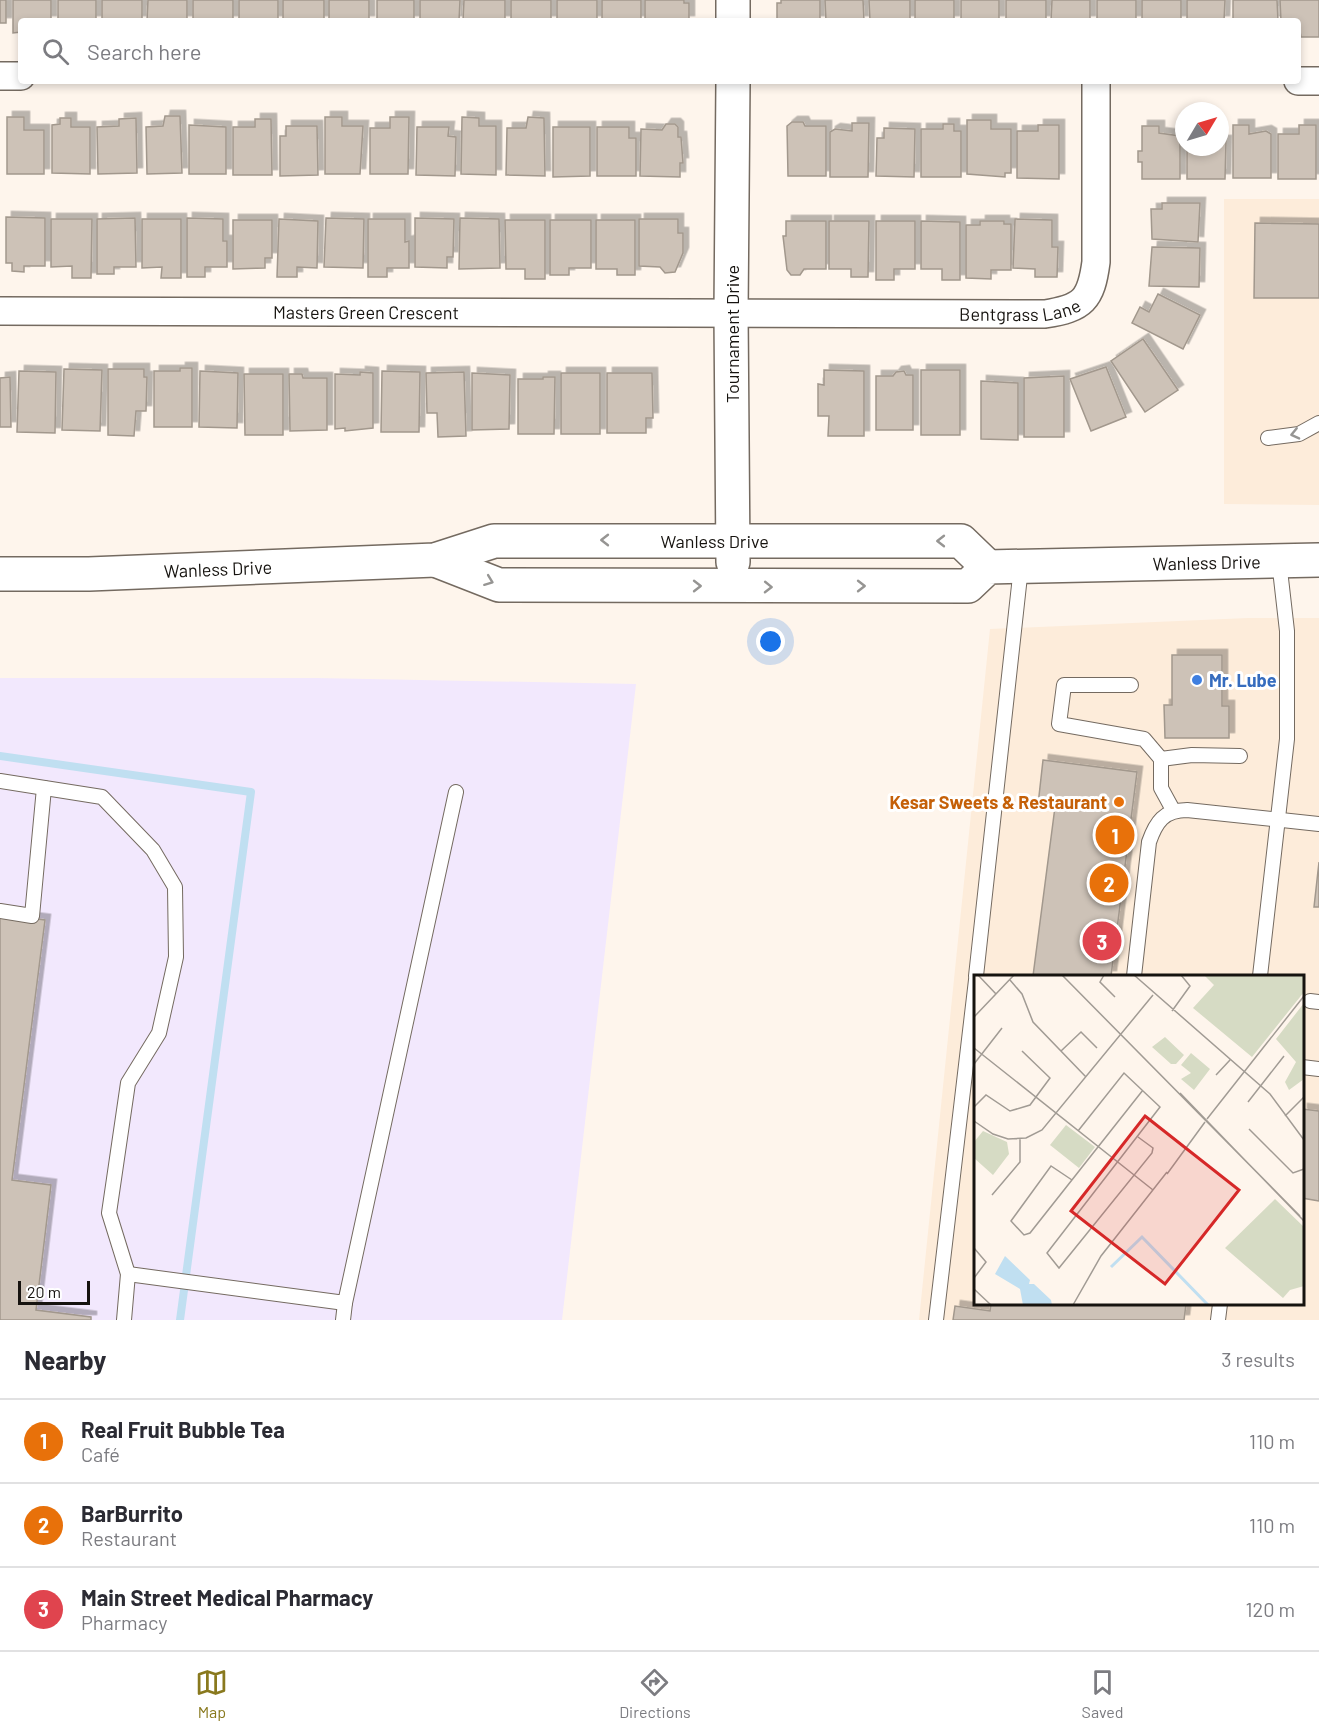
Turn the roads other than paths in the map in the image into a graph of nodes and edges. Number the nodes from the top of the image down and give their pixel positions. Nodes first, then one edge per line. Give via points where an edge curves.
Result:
1 (734, 0) edge
2 (734, 18) edge
3 (0, 76) edge
4 (18, 76) edge
5 (1301, 81) edge
6 (1319, 81) edge
7 (734, 84) edge
8 (1096, 84) edge
9 (0, 311) edge
10 (731, 313) junction
11 (1319, 423) edge
12 (1268, 438) dead end
13 (733, 541) junction
14 (435, 560) junction
15 (1278, 560) junction
16 (1319, 560) edge
17 (988, 567) junction
18 (1021, 567) junction
19 (0, 574) edge
20 (733, 586) junction
21 (1131, 685) dead end
22 (1240, 756) dead end
23 (1161, 759) junction
24 (0, 782) edge
25 (44, 788) junction
26 (456, 792) dead end
27 (1173, 810) junction
28 (1279, 820) junction
29 (1319, 824) edge
30 (0, 911) edge
31 (976, 975) edge
32 (1134, 975) edge
33 (1260, 975) edge
34 (974, 995) edge
35 (1304, 1067) edge
36 (1319, 1069) edge
37 (128, 1274) junction
38 (345, 1303) junction
39 (1220, 1305) edge
40 (124, 1320) edge
41 (343, 1320) edge
42 (936, 1320) edge
43 (1218, 1320) edge

1 - 2 main road
3 - 4 street
5 - 6 street
7 - 10 main road, Tournament Drive
8 - 10 street, Bentgrass Lane via 1096,262 1093,287 1081,302 1064,311 1045,314
9 - 10 street, Masters Green Crescent
10 - 13 main road, Tournament Drive
11 -> 12 lane via 1299,434
13 -> 14 main road, Wanless Drive via 494,541
17 -> 13 main road, Wanless Drive via 961,541
13 - 20 main road, Tournament Drive
14 - 19 main road, Wanless Drive
14 -> 20 main road, Wanless Drive via 499,585
15 - 16 main road, Wanless Drive
15 - 18 main road, Wanless Drive
15 - 28 lane via 1287,631 1288,699
17 - 18 main road, Wanless Drive
20 -> 17 main road, Wanless Drive via 968,586
18 - 31 lane
21 - 23 lane via 1064,685 1059,724 1144,739
22 - 23 lane
23 - 27 lane via 1161,788
24 - 25 lane
25 - 30 lane via 32,916
25 - 37 lane via 102,798 153,850 175,887 176,957 159,1034 128,1083 109,1213
26 - 38 lane
27 - 28 lane
27 - 32 lane via 1157,821 1149,842
28 - 29 lane
28 - 33 lane
34 - 42 lane
35 - 36 lane
37 - 38 lane
37 - 40 lane
38 - 41 lane
39 - 43 lane

